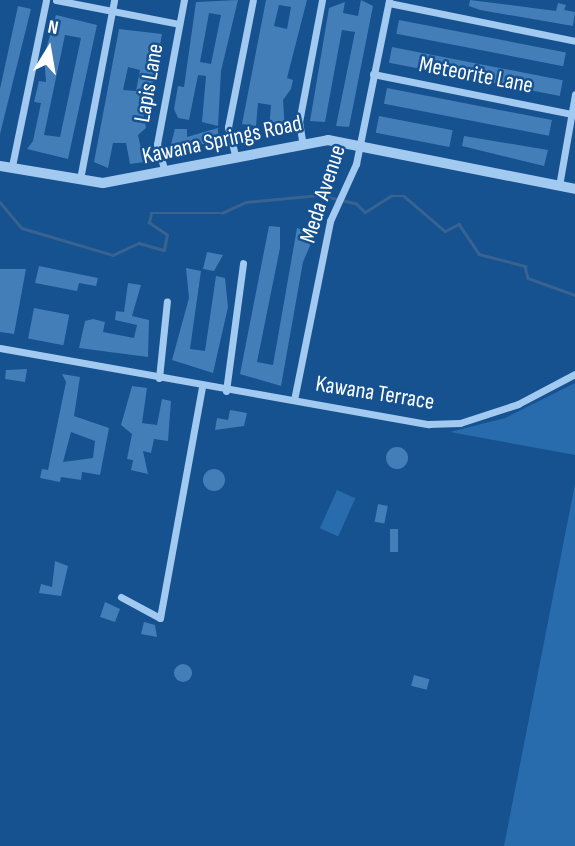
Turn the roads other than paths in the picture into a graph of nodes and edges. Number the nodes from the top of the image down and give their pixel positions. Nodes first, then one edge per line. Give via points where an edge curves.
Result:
1 (46, 0) edge
2 (56, 0) edge
3 (114, 0) edge
4 (184, 0) edge
5 (253, 0) edge
6 (322, 0) edge
7 (389, 2) edge
8 (111, 11) junction
9 (179, 24) junction
10 (575, 41) edge
11 (373, 74) junction
12 (575, 94) edge
13 (571, 114) junction
14 (302, 140) junction
15 (360, 146) junction
16 (235, 155) junction
17 (0, 166) edge
18 (12, 166) junction
19 (164, 172) junction
20 (80, 179) junction
21 (559, 186) junction
22 (575, 189) edge
23 (243, 263) dead end
24 (167, 301) dead end
25 (0, 348) edge
26 (575, 374) edge
27 (159, 378) junction
28 (202, 387) junction
29 (226, 391) junction
30 (294, 400) junction
31 (121, 597) dead end

1 - 18 street
2 - 8 street
3 - 8 street
4 - 9 street, Lapis Lane
5 - 16 street via 228,127
6 - 14 street via 299,122
7 - 10 street
7 - 11 street, Meda Avenue
8 - 9 street
8 - 20 street
9 - 19 street, Lapis Lane via 157,144
11 - 13 street, Meteorite Lane
11 - 15 street, Meda Avenue
12 - 13 street
13 - 21 street
14 - 15 street, Kawana Springs Road
14 - 16 street, Kawana Springs Road
15 - 21 street, Kawana Springs Road
15 - 30 street, Meda Avenue via 332,212
16 - 19 street, Kawana Springs Road
17 - 18 street, Kawana Springs Road
18 - 20 street, Kawana Springs Road
19 - 20 street, Kawana Springs Road via 103,183
21 - 22 street, Kawana Springs Road
23 - 29 street
24 - 27 street via 170,317
25 - 27 street, Kawana Terrace
26 - 30 street, Kawana Terrace via 518,404 460,422 428,424
27 - 28 street, Kawana Terrace
28 - 29 street, Kawana Terrace
28 - 31 street via 160,618
29 - 30 street, Kawana Terrace

